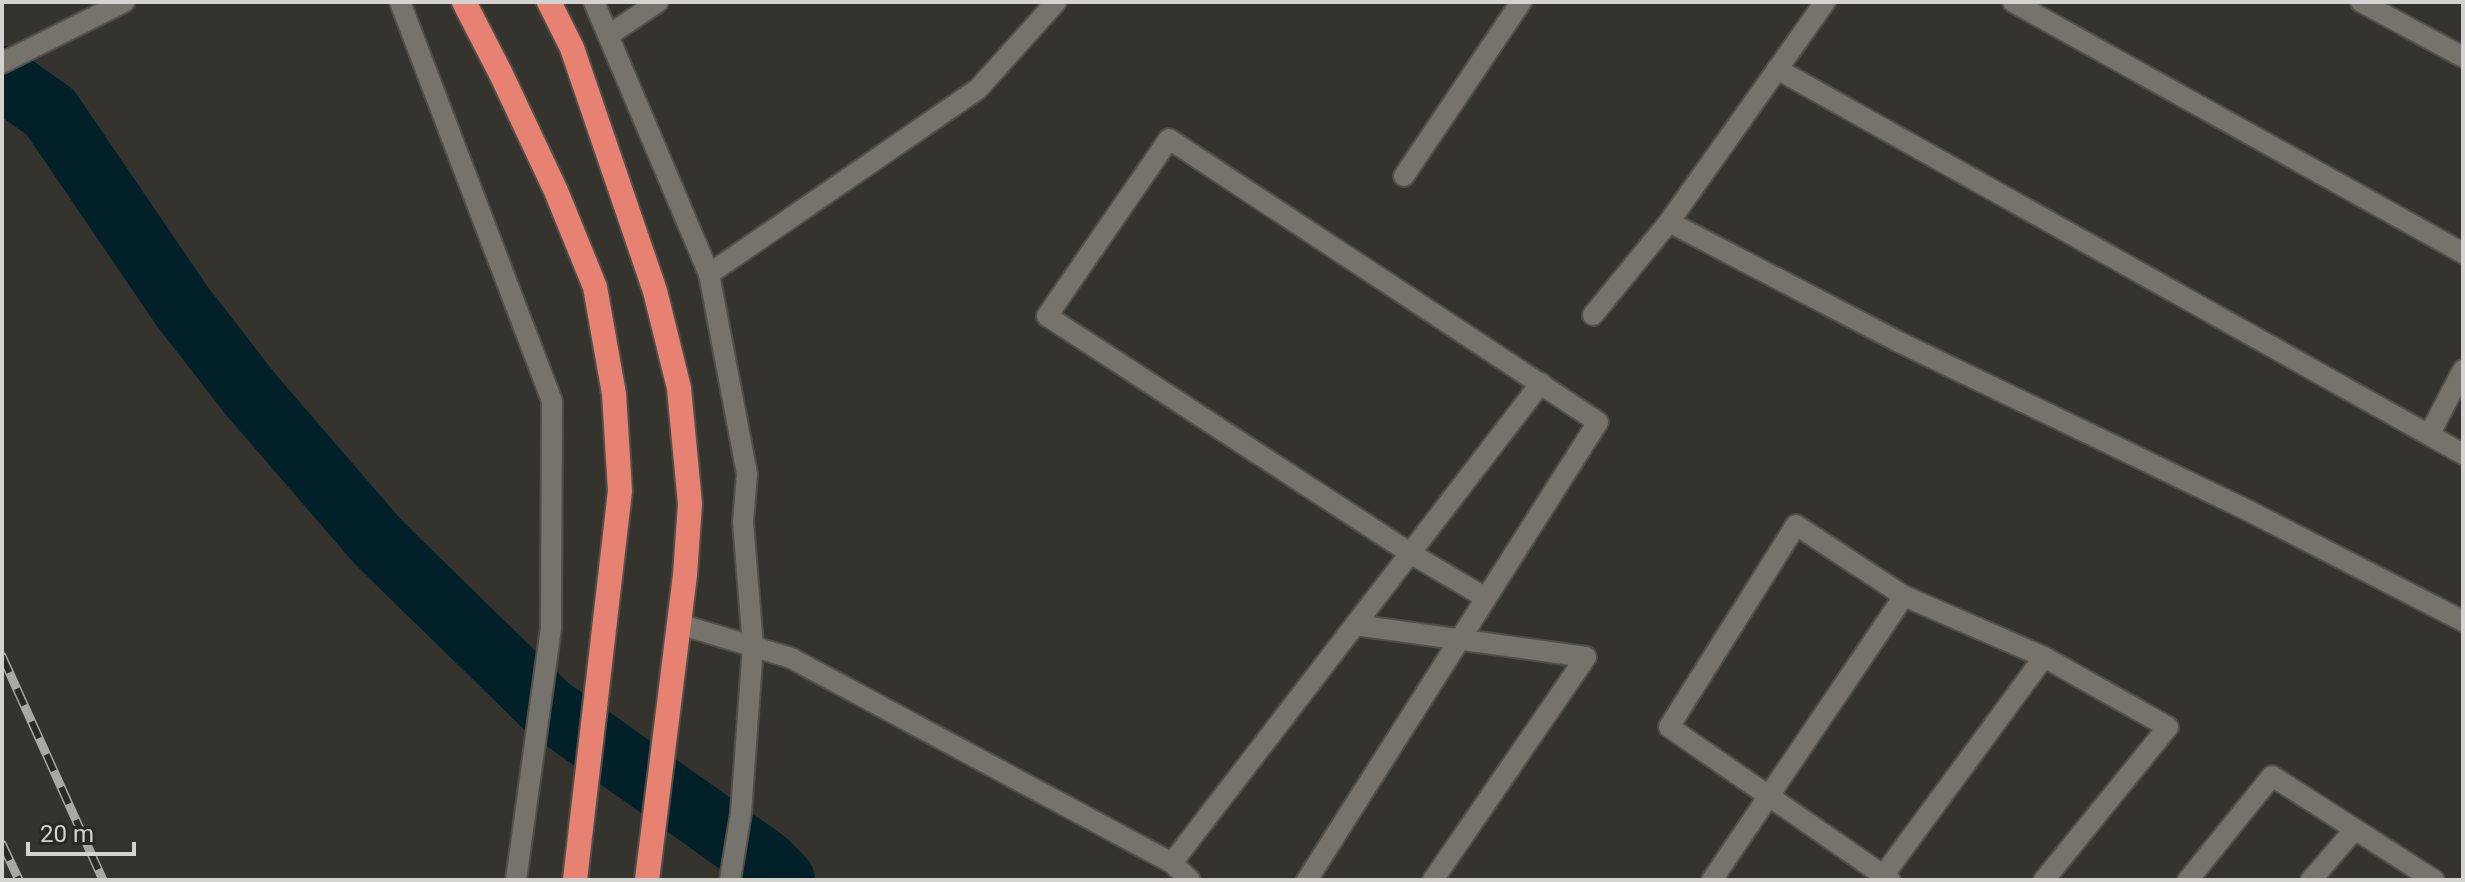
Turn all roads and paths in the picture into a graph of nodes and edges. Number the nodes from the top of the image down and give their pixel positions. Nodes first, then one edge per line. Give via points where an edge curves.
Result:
1 (124, 2) edge
2 (400, 2) edge
3 (464, 2) edge
4 (549, 2) edge
5 (594, 2) edge
6 (658, 2) edge
7 (1056, 2) edge
8 (1521, 2) edge
9 (1825, 2) edge
10 (2013, 2) edge
11 (2361, 2) edge
12 (609, 35) junction
13 (2463, 57) edge
14 (4, 62) edge
15 (1777, 69) junction
16 (1404, 176) dead end
17 (1669, 222) junction
18 (2463, 253) edge
19 (709, 274) junction
20 (1593, 315) dead end
21 (2463, 370) edge
22 (1541, 383) junction
23 (2429, 435) junction
24 (2463, 454) edge
25 (1410, 553) junction
26 (1904, 596) junction
27 (1486, 598) junction
28 (2463, 621) edge
29 (679, 624) junction
30 (1355, 625) junction
31 (1460, 639) junction
32 (753, 646) junction
33 (2044, 657) junction
34 (1770, 795) junction
35 (2355, 829) junction
36 (1172, 863) junction
37 (517, 872) edge
38 (1884, 878) edge
39 (575, 880) edge
40 (647, 880) edge
41 (730, 880) edge
42 (1190, 880) edge
43 (1307, 880) edge
44 (1433, 880) edge
45 (1712, 880) edge
46 (2044, 880) edge
47 (2188, 880) edge
48 (2311, 880) edge
49 (2434, 880) edge

1 - 14 street
2 - 37 street via 552,401 551,628
3 - 39 highway via 556,191 595,287 614,394 620,491
4 - 29 highway via 572,48 655,291 679,388 690,504
5 - 12 street
6 - 12 street
7 - 19 street via 978,89
8 - 16 street
9 - 15 street
10 - 18 street
11 - 13 street
12 - 19 street
15 - 17 street
15 - 23 street
17 - 20 street
17 - 28 street
19 - 32 street via 747,474 743,522
21 - 23 street
22 - 25 street
22 - 25 street via 1169,139 1047,316
22 - 27 street via 1598,422
23 - 24 street
25 - 27 street
25 - 30 street
26 - 33 street
26 - 34 street
26 - 34 street via 1796,525 1669,727
27 - 31 street
29 - 32 street
29 - 40 highway
30 - 31 street
30 - 36 street
31 - 43 street
31 - 44 street via 1586,657
32 - 36 street via 791,658
32 - 41 street via 741,813
33 - 38 street
33 - 46 street via 2168,727
34 - 38 street
34 - 45 street
35 - 47 street via 2272,776
35 - 48 street
35 - 49 street
36 - 42 street

